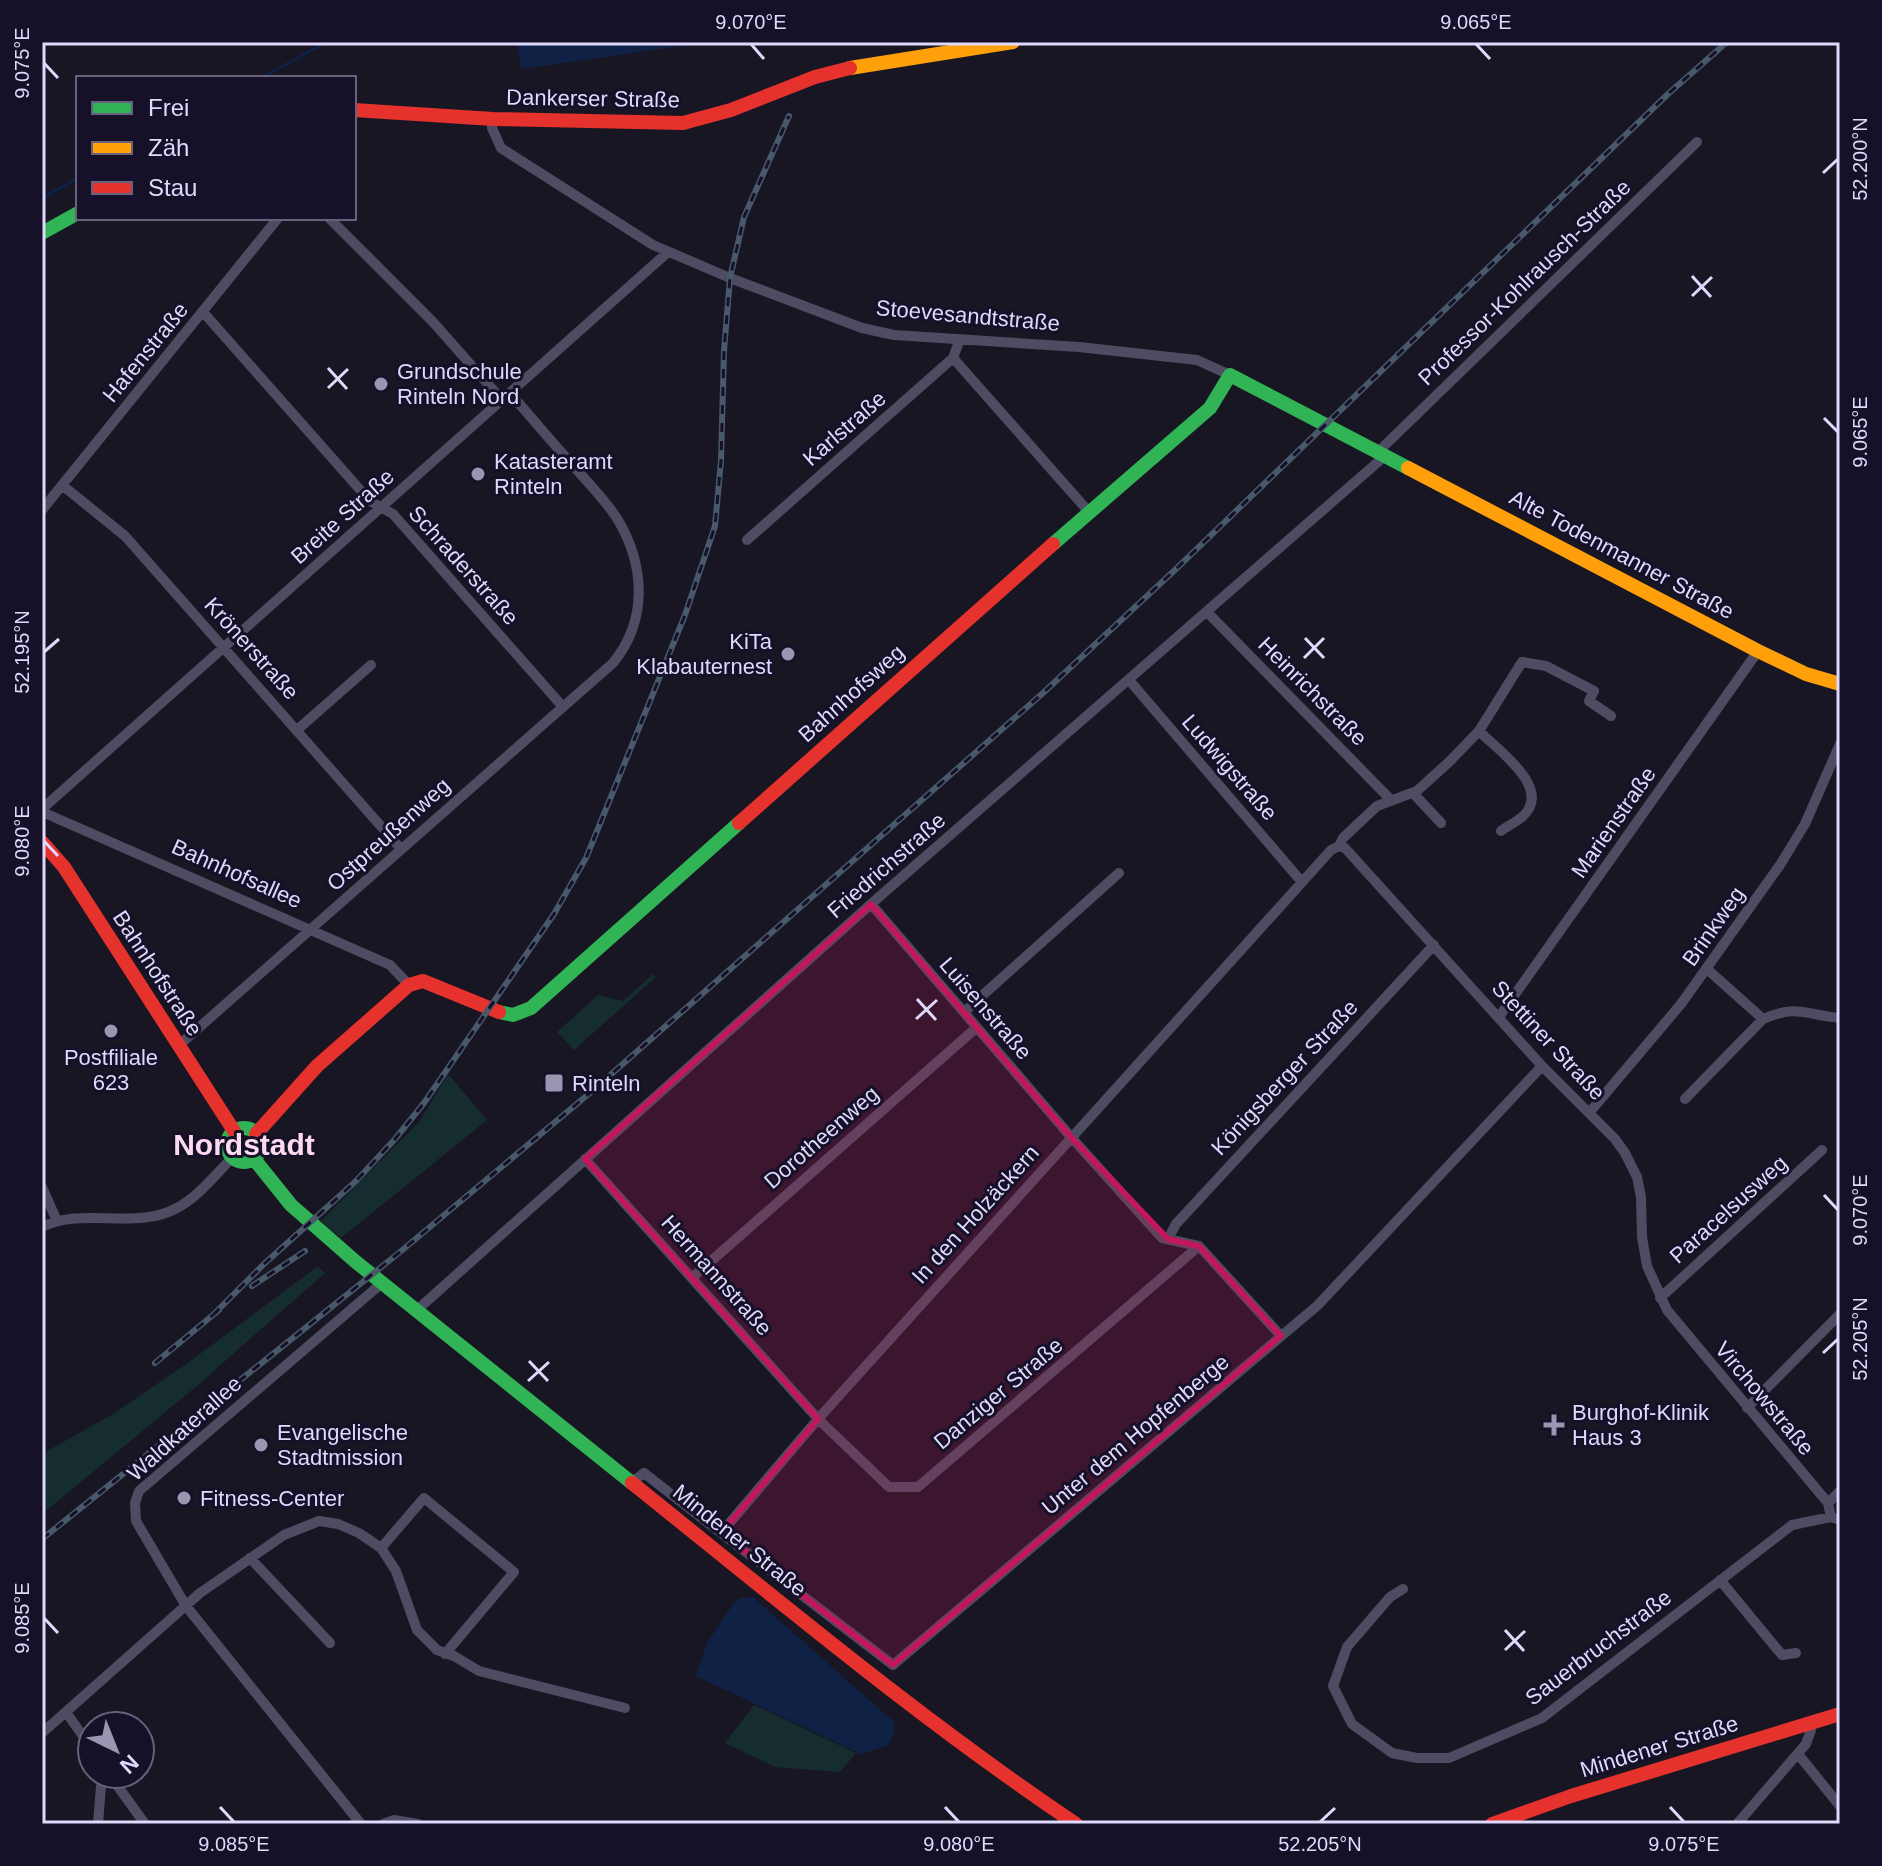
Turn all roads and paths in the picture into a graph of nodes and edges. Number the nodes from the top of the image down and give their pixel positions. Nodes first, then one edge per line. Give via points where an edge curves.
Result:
1 (1013, 42) edge
2 (356, 110) edge
3 (493, 119) junction
4 (1697, 142) dead end
5 (76, 214) edge
6 (276, 220) edge
7 (331, 220) edge
8 (42, 233) edge
9 (668, 252) junction
10 (203, 312) junction
11 (960, 339) junction
12 (953, 358) junction
13 (1230, 375) junction
14 (506, 397) junction
15 (1382, 453) junction
16 (62, 485) junction
17 (381, 508) junction
18 (42, 510) edge
19 (1089, 512) junction
20 (747, 540) dead end
21 (1207, 612) junction
22 (224, 647) junction
23 (1758, 651) junction
24 (371, 665) dead end
25 (1129, 680) junction
26 (1840, 684) edge
27 (563, 707) junction
28 (1611, 716) dead end
29 (297, 730) junction
30 (1479, 731) junction
31 (1840, 744) edge
32 (1413, 793) junction
33 (1390, 799) junction
34 (42, 809) edge
35 (1441, 823) dead end
36 (1501, 831) dead end
37 (42, 842) edge
38 (1339, 846) junction
39 (401, 849) junction
40 (1119, 873) dead end
41 (1301, 881) junction
42 (871, 904) junction
43 (312, 929) junction
44 (1434, 945) junction
45 (1708, 970) junction
46 (409, 985) junction
47 (964, 1012) junction
48 (1499, 1017) junction
49 (1840, 1018) edge
50 (1763, 1019) junction
51 (976, 1028) junction
52 (178, 1046) junction
53 (1542, 1066) junction
54 (1685, 1099) dead end
55 (1589, 1113) junction
56 (234, 1131) junction
57 (256, 1134) junction
58 (1071, 1137) junction
59 (1822, 1150) dead end
60 (232, 1158) junction
61 (254, 1159) junction
62 (585, 1159) junction
63 (42, 1187) edge
64 (57, 1221) junction
65 (42, 1227) edge
66 (1168, 1239) junction
67 (1199, 1246) junction
68 (693, 1277) junction
69 (382, 1283) junction
70 (1660, 1298) junction
71 (417, 1310) junction
72 (1840, 1314) edge
73 (1281, 1336) junction
74 (1747, 1408) junction
75 (818, 1419) junction
76 (632, 1482) junction
77 (1840, 1491) edge
78 (1828, 1503) junction
79 (1836, 1518) edge
80 (721, 1533) junction
81 (381, 1548) junction
82 (250, 1558) junction
83 (1720, 1580) junction
84 (1403, 1589) dead end
85 (186, 1606) junction
86 (330, 1643) dead end
87 (1796, 1653) dead end
88 (445, 1654) junction
89 (625, 1708) dead end
90 (66, 1712) junction
91 (1840, 1714) edge
92 (1810, 1723) junction
93 (76, 1726) edge
94 (42, 1733) edge
95 (1798, 1754) junction
96 (101, 1790) edge
97 (121, 1790) edge
98 (1840, 1806) edge
99 (98, 1824) edge
100 (145, 1824) edge
101 (361, 1824) edge
102 (383, 1824) edge
103 (418, 1824) edge
104 (1076, 1824) edge
105 (1492, 1824) edge
106 (1737, 1824) edge

1 - 3 main road, Dankerser Straße via 843,69 683,123
2 - 3 main road, Dankerser Straße
3 - 9 street, Stoevesandtstraße via 501,148
4 - 15 street, Professor-Kohlrausch-Straße
5 - 8 main road
6 - 10 street, Hafenstraße
7 - 14 street
9 - 11 street, Stoevesandtstraße via 862,328
9 - 14 street, Breite Straße
10 - 16 street, Hafenstraße
10 - 17 street, Schraderstraße
11 - 12 street, Karlstraße
11 - 13 street, Stoevesandtstraße via 1197,360
12 - 19 street
12 - 20 street, Karlstraße
13 - 15 main road, Stoevesandtstraße
13 - 19 main road, Bahnhofsweg via 1210,408
14 - 17 street, Breite Straße
14 - 27 street, Ostpreußenweg via 602,499 617,519 638,568 639,605 629,639
15 - 21 street, Friedrichstraße
15 - 23 main road, Alte Todenmanner Straße
16 - 18 street, Hafenstraße
16 - 22 street, Krönerstraße via 125,536
17 - 22 street, Breite Straße
17 - 27 street, Schraderstraße via 393,514
19 - 46 main road, Bahnhofsweg via 523,1013 486,1008 423,981
21 - 25 street, Friedrichstraße
21 - 33 street, Heinrichstraße
22 - 29 street, Krönerstraße
22 - 34 street, Breite Straße
23 - 26 main road, Alte Todenmanner Straße
23 - 48 street, Marienstraße
24 - 29 street
25 - 41 street, Ludwigstraße
25 - 42 street, Friedrichstraße
27 - 39 street, Ostpreußenweg
28 - 30 street via 1589,701 1594,691 1546,666 1522,662
29 - 39 street, Krönerstraße
30 - 32 street
30 - 36 street via 1532,784 1533,800 1523,817
31 - 45 street, Brinkweg via 1805,824
32 - 33 street
32 - 35 street
33 - 38 street, In den Holzäckern
34 - 43 street, Bahnhofsallee
37 - 52 main road, Bahnhofstraße via 64,867
38 - 41 street, In den Holzäckern
38 - 44 street, Stettiner Straße
39 - 43 street, Ostpreußenweg
40 - 47 street
41 - 58 street, In den Holzäckern
42 - 47 street, Luisenstraße
42 - 62 street, Friedrichstraße
43 - 46 street, Bahnhofsallee via 390,965
43 - 52 street, Ostpreußenweg
44 - 48 street, Stettiner Straße
44 - 66 street, Königsberger Straße via 1176,1224
45 - 50 street
45 - 55 street, Brinkweg
46 - 57 main road via 301,1082
47 - 51 street, Luisenstraße
48 - 53 street, Stettiner Straße
49 - 50 street via 1799,1010
50 - 54 street
51 - 58 street, Luisenstraße
51 - 68 street, Dorotheenweg
52 - 56 main road, Bahnhofstraße
53 - 55 street, Stettiner Straße
53 - 73 street, Unter dem Hopfenberge via 1318,1305
55 - 70 street, Stettiner Straße via 1620,1146 1637,1177 1647,1266
56 - 57 main road via 248,1128
56 - 60 main road via 227,1144
57 - 61 main road via 261,1144
58 - 66 street, Luisenstraße
58 - 75 street, In den Holzäckern
59 - 70 street, Paracelsusweg
60 - 61 main road
60 - 64 street via 175,1209 139,1218 82,1216
61 - 69 main road via 291,1205
62 - 68 street, Hermannstraße
62 - 71 street, Friedrichstraße
63 - 64 street
64 - 65 street
66 - 67 street
67 - 73 street
67 - 75 street, Danziger Straße via 918,1487 889,1487
68 - 75 street, Hermannstraße
69 - 71 main road, Mindener Straße
69 - 85 street, Waldkaterallee via 139,1491 136,1521
70 - 74 street, Virchowstraße
71 - 76 main road, Mindener Straße
72 - 74 street
73 - 80 street, Unter dem Hopfenberge via 893,1665
74 - 78 street, Virchowstraße
75 - 80 street, In den Holzäckern
76 - 80 street via 644,1473
76 - 104 main road, Mindener Straße via 955,1740
77 - 78 street
78 - 79 street, Virchowstraße
79 - 83 street, Sauerbruchstraße via 1792,1525
81 - 82 street via 359,1533 319,1521 284,1535
81 - 88 street via 396,1571 417,1630
81 - 88 street via 424,1498 514,1572
82 - 85 street
82 - 86 street
83 - 84 street, Sauerbruchstraße via 1542,1718 1449,1758 1392,1753 1352,1724 1333,1686 1347,1647
83 - 87 street via 1782,1655
85 - 90 street
85 - 101 street, Waldkaterallee
88 - 89 street via 479,1671
90 - 93 street
90 - 94 street
91 - 92 main road, Mindener Straße
92 - 95 street
92 - 105 main road, Mindener Straße
95 - 98 street
95 - 106 street
96 - 99 street
97 - 100 street
102 - 103 street

